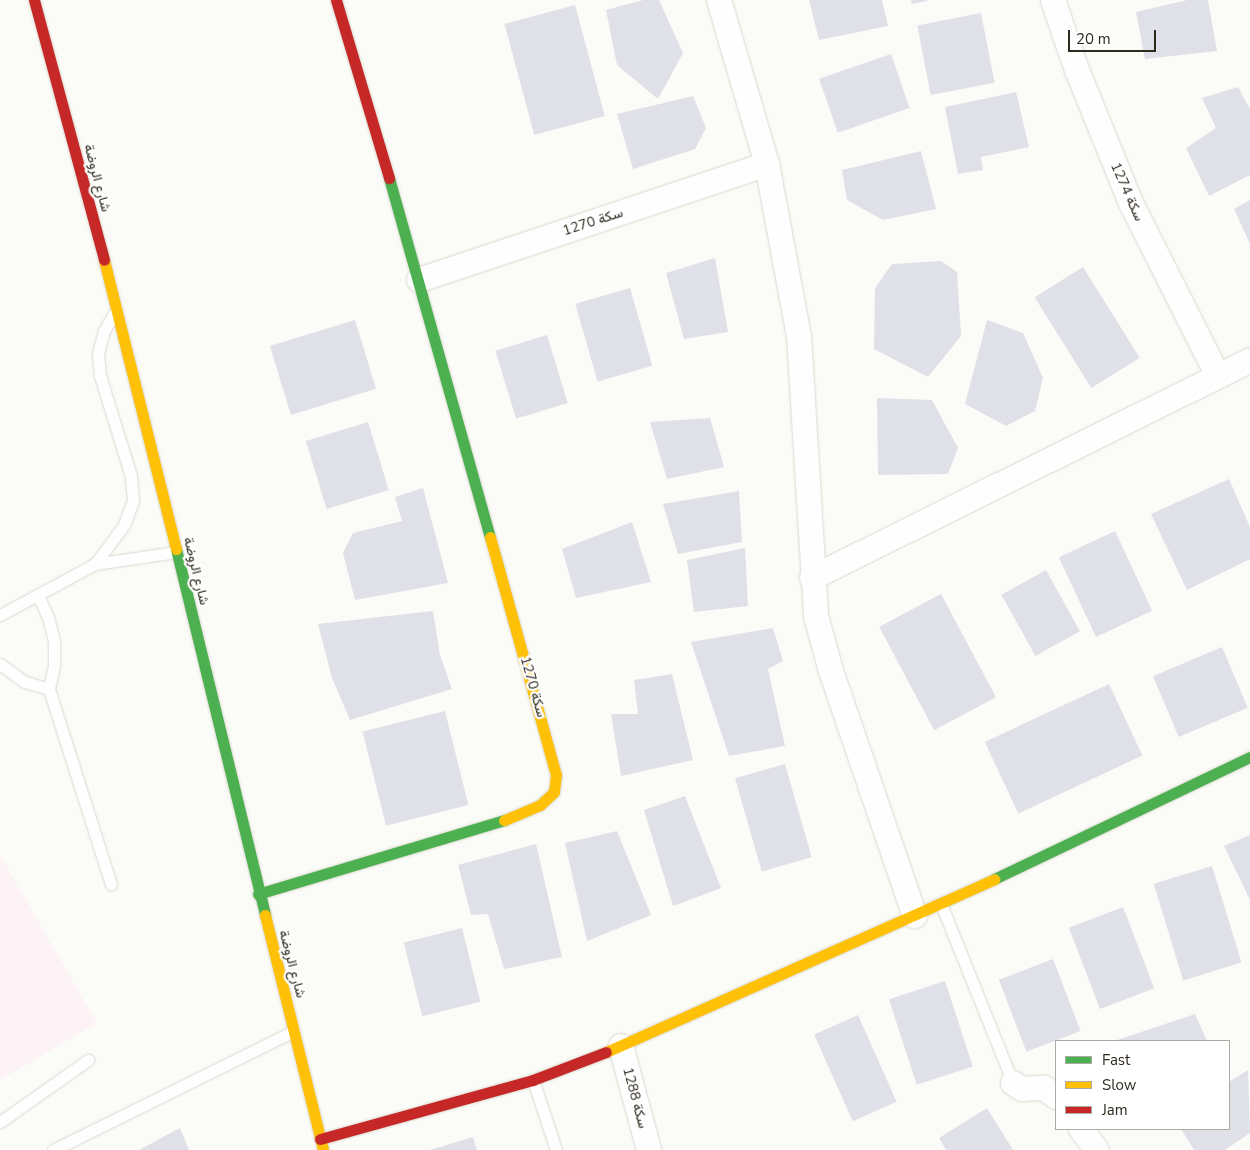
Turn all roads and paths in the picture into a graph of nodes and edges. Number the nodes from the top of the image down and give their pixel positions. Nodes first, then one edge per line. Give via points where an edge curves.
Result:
1 (34, 0) edge
2 (336, 0) edge
3 (719, 0) edge
4 (1054, 0) edge
5 (768, 164) junction
6 (420, 280) junction
7 (117, 310) junction
8 (1250, 361) edge
9 (1218, 376) junction
10 (176, 552) junction
11 (95, 564) junction
12 (812, 578) junction
13 (38, 595) junction
14 (0, 615) edge
15 (0, 664) edge
16 (49, 689) junction
17 (1250, 757) edge
18 (111, 884) dead end
19 (258, 894) junction
20 (941, 902) junction
21 (915, 916) junction
22 (294, 1031) junction
23 (620, 1046) junction
24 (88, 1060) dead end
25 (533, 1080) junction
26 (1013, 1083) joint
27 (1055, 1096) edge
28 (0, 1122) edge
29 (1082, 1130) edge
30 (321, 1145) edge
31 (54, 1150) edge
32 (556, 1150) edge
33 (649, 1150) edge
34 (1097, 1150) edge

1 - 7 street, شارع الروضة
2 - 6 street, سكة 1270
3 - 5 street
4 - 9 street, سكة 1274 via 1081,79 1131,203
5 - 6 street, سكة 1270
5 - 12 street via 799,336
6 - 19 street, سكة 1270 via 551,752 556,775 554,792 540,805 517,816
7 - 10 street, شارع الروضة
7 - 11 lane via 98,353 100,376 131,476 133,500 124,525
8 - 9 street
9 - 12 street
10 - 11 lane
10 - 19 street, شارع الروضة
11 - 13 lane
12 - 21 street via 816,616 831,672
13 - 14 lane
13 - 16 lane via 54,641
15 - 16 lane via 25,682
16 - 18 lane
17 - 20 street
19 - 22 street, شارع الروضة
20 - 21 street
20 - 26 lane
21 - 23 street
22 - 30 street, شارع الروضة
22 - 31 lane
23 - 25 street
23 - 33 street, سكة 1288
24 - 28 lane
25 - 30 street
25 - 32 lane
26 - 27 street via 1022,1088 1044,1088
29 - 34 street

